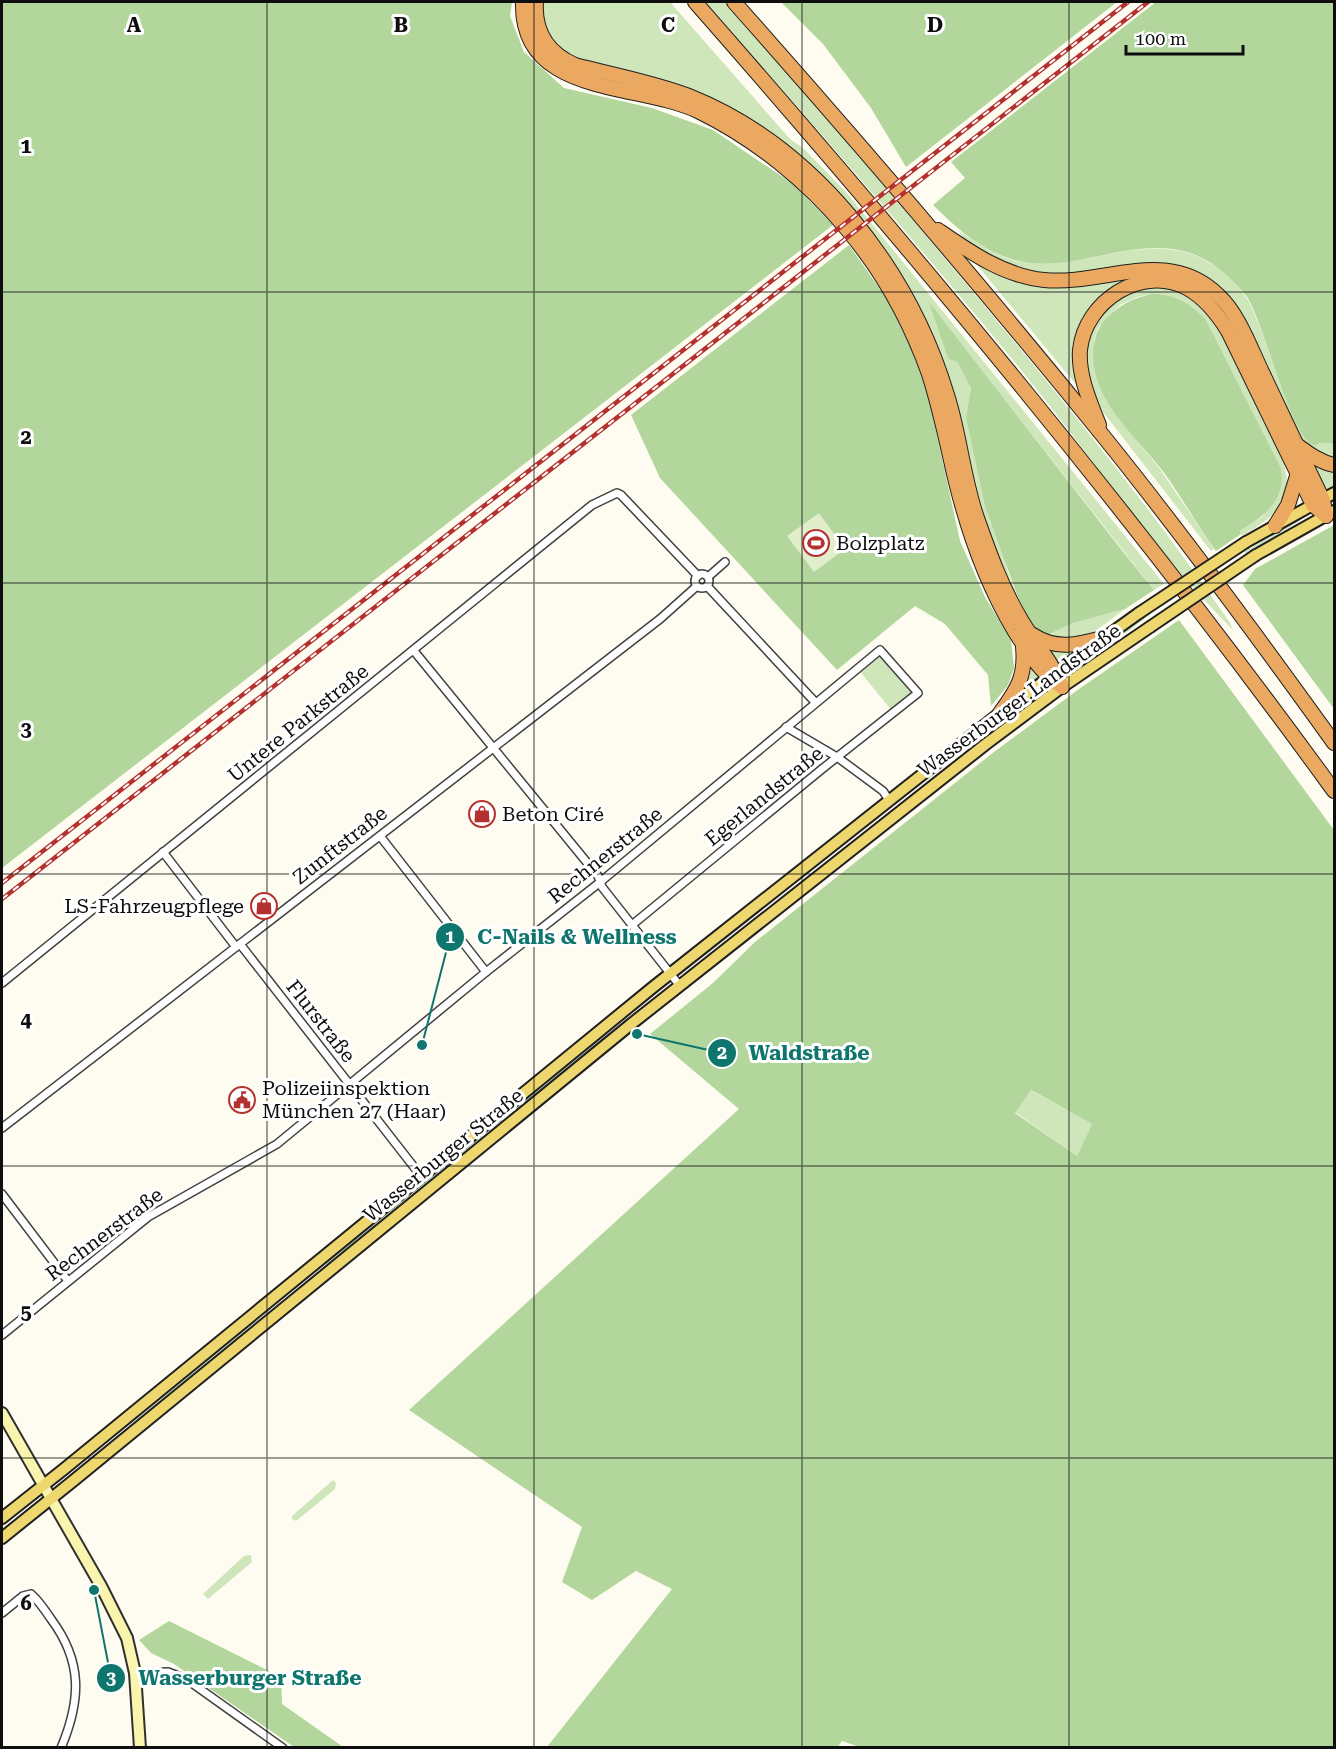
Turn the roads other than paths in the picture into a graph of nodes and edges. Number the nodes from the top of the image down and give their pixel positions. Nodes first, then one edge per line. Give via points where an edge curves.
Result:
1 (523, 2) edge
2 (536, 2) edge
3 (694, 2) edge
4 (734, 2) edge
5 (922, 219) junction
6 (1105, 438) junction
7 (1296, 444) junction
8 (1335, 465) edge
9 (1298, 474) junction
10 (1323, 499) edge
11 (1330, 513) edge
12 (1275, 526) junction
13 (725, 562) dead end
14 (698, 576) junction
15 (708, 577) junction
16 (697, 586) junction
17 (707, 586) junction
18 (1025, 636) junction
19 (1106, 637) junction
20 (414, 651) junction
21 (1052, 675) junction
22 (1062, 687) junction
23 (918, 693) joint
24 (815, 702) junction
25 (1000, 713) junction
26 (786, 727) junction
27 (1335, 744) edge
28 (494, 747) junction
29 (837, 758) junction
30 (901, 790) joint
31 (1335, 791) edge
32 (889, 800) junction
33 (910, 803) joint
34 (380, 836) junction
35 (163, 852) junction
36 (600, 883) junction
37 (632, 925) junction
38 (238, 945) junction
39 (486, 972) junction
40 (670, 974) junction
41 (2, 983) edge
42 (680, 986) junction
43 (349, 1084) junction
44 (2, 1128) edge
45 (421, 1176) junction
46 (2, 1194) edge
47 (68, 1281) junction
48 (2, 1335) edge
49 (2, 1413) edge
50 (43, 1486) junction
51 (51, 1499) junction
52 (2, 1518) edge
53 (2, 1538) edge
54 (2, 1613) edge
55 (135, 1673) junction
56 (272, 1740) junction
57 (61, 1748) edge
58 (140, 1748) edge
59 (267, 1748) edge
60 (283, 1748) edge

1 - 18 highway via 529,37 545,59 562,72 593,84 672,101 715,120 784,167 847,228 886,284 915,340 937,400 980,563 996,598
2 - 18 highway via 540,34 562,59 689,96 753,130 818,183 881,255 924,333 947,394 975,514
3 - 31 highway via 828,153 1031,398 1199,610
4 - 5 highway
5 - 6 highway
5 - 7 highway via 979,257 1018,275 1068,281 1151,269 1179,272 1201,282 1228,307
6 - 9 highway via 1081,369 1081,348 1089,322 1109,297 1126,287 1151,281 1171,283 1196,294 1220,317
6 - 27 highway
7 - 8 highway via 1309,455
7 - 10 highway
9 - 10 highway
9 - 12 highway via 1288,505
10 - 11 highway
10 - 12 main road
11 - 22 main road, Wasserburger Landstraße, bridge via 1256,555
12 - 19 main road, Wasserburger Landstraße, bridge
13 - 15 street
14 - 15 street
14 - 16 street
14 - 20 street, Untere Parkstraße via 627,499 617,494 592,505
15 - 17 street
16 - 17 street
16 - 28 street, Zunftstraße
17 - 24 street
18 - 19 highway via 1054,645
18 - 21 highway
18 - 25 highway via 1024,668 1017,688
19 - 21 main road, Wasserburger Landstraße
20 - 28 street
20 - 35 street, Untere Parkstraße
21 - 22 highway
21 - 25 main road, Wasserburger Landstraße
22 - 33 main road, Wasserburger Landstraße
23 - 24 street, Rechnerstraße via 878,650
23 - 29 street, Egerlandstraße
24 - 26 street, Rechnerstraße
25 - 30 main road, Wasserburger Landstraße
26 - 29 street
26 - 36 street, Rechnerstraße
28 - 34 street, Zunftstraße
28 - 36 street
29 - 32 street via 883,791
29 - 37 street, Egerlandstraße
30 - 32 main road, Wasserburger Straße
32 - 40 main road, Wasserburger Straße
33 - 42 main road, Wasserburger Straße
34 - 38 street, Zunftstraße
34 - 39 street
35 - 38 street, Flurstraße
35 - 41 street, Untere Parkstraße
36 - 37 street
36 - 39 street, Rechnerstraße
37 - 40 street
38 - 43 street, Flurstraße
38 - 44 street, Zunftstraße
39 - 43 street, Rechnerstraße
40 - 42 street
40 - 45 main road, Wasserburger Straße
42 - 51 main road, Wasserburger Straße
43 - 45 street, Flurstraße
43 - 47 street, Rechnerstraße via 277,1144 154,1213
45 - 50 main road, Wasserburger Straße
46 - 47 street
47 - 48 street, Rechnerstraße
49 - 50 main road
50 - 51 main road
50 - 52 main road, Wasserburger Straße
51 - 53 main road, Wasserburger Straße
51 - 55 main road via 118,1617
54 - 57 street via 31,1594 63,1635 77,1684 74,1710
55 - 56 street via 168,1672 186,1679
55 - 58 main road
56 - 59 street
56 - 60 street

